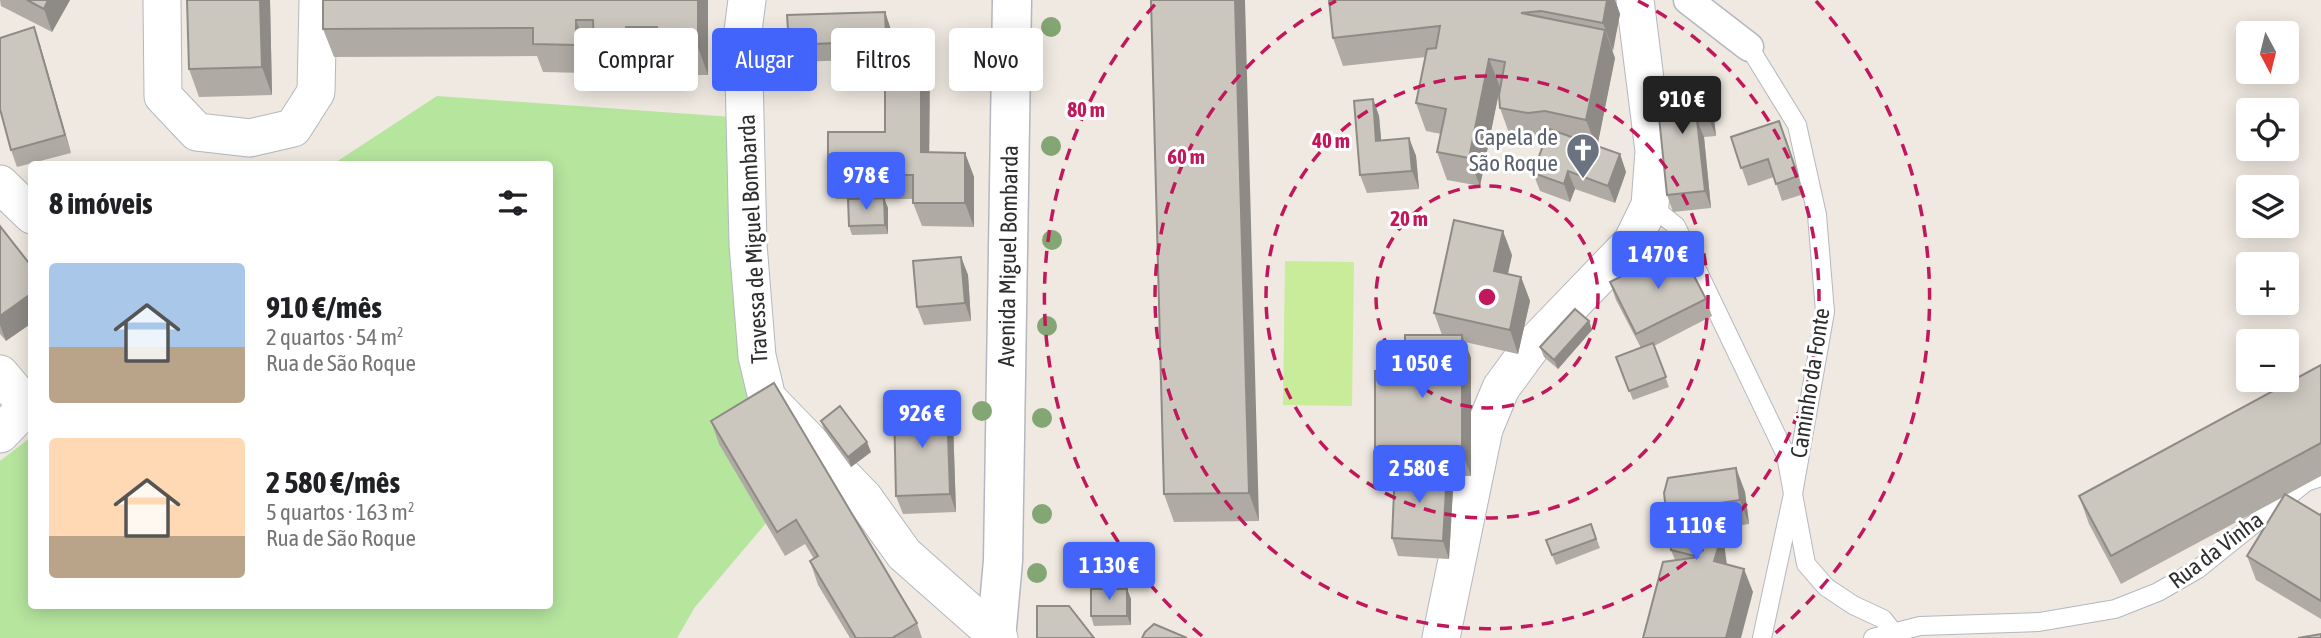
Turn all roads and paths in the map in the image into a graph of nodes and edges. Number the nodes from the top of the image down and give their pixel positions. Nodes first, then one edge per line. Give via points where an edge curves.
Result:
1 (162, 0) edge
2 (318, 0) edge
3 (747, 0) edge
4 (1012, 0) edge
5 (1635, 0) edge
6 (1688, 0) edge
7 (1749, 47) joint
8 (0, 184) edge
9 (1650, 205) junction
10 (28, 211) edge
11 (0, 374) edge
12 (28, 403) edge
13 (28, 405) edge
14 (0, 434) edge
15 (2321, 477) edge
16 (1793, 494) junction
17 (1897, 636) edge
18 (997, 637) edge
19 (1441, 638) edge
20 (1762, 638) edge
21 (1873, 638) edge

1 - 2 street via 163,96 197,132 250,138 293,128 316,92
3 - 18 street, Travessa de Miguel Bombarda via 743,31 748,244 757,356 767,398 864,498 904,554
4 - 18 street, Avenida Miguel Bombarda via 1003,561
5 - 9 street via 1654,151
6 - 7 street, Caminho da Fonte
7 - 16 lane, Caminho da Fonte via 1797,125 1817,215 1825,312
8 - 10 street
9 - 16 lane via 1676,226 1786,455
9 - 19 street via 1632,242 1531,347 1501,388 1483,429
11 - 12 street
13 - 14 street
15 - 17 lane, Rua da Vinha via 2306,482 2198,569 2115,609 2039,622 1920,626
16 - 17 lane, Caminho da Fonte via 1806,564 1826,587 1883,619
16 - 20 lane
17 - 21 lane, Rua da Vinha

